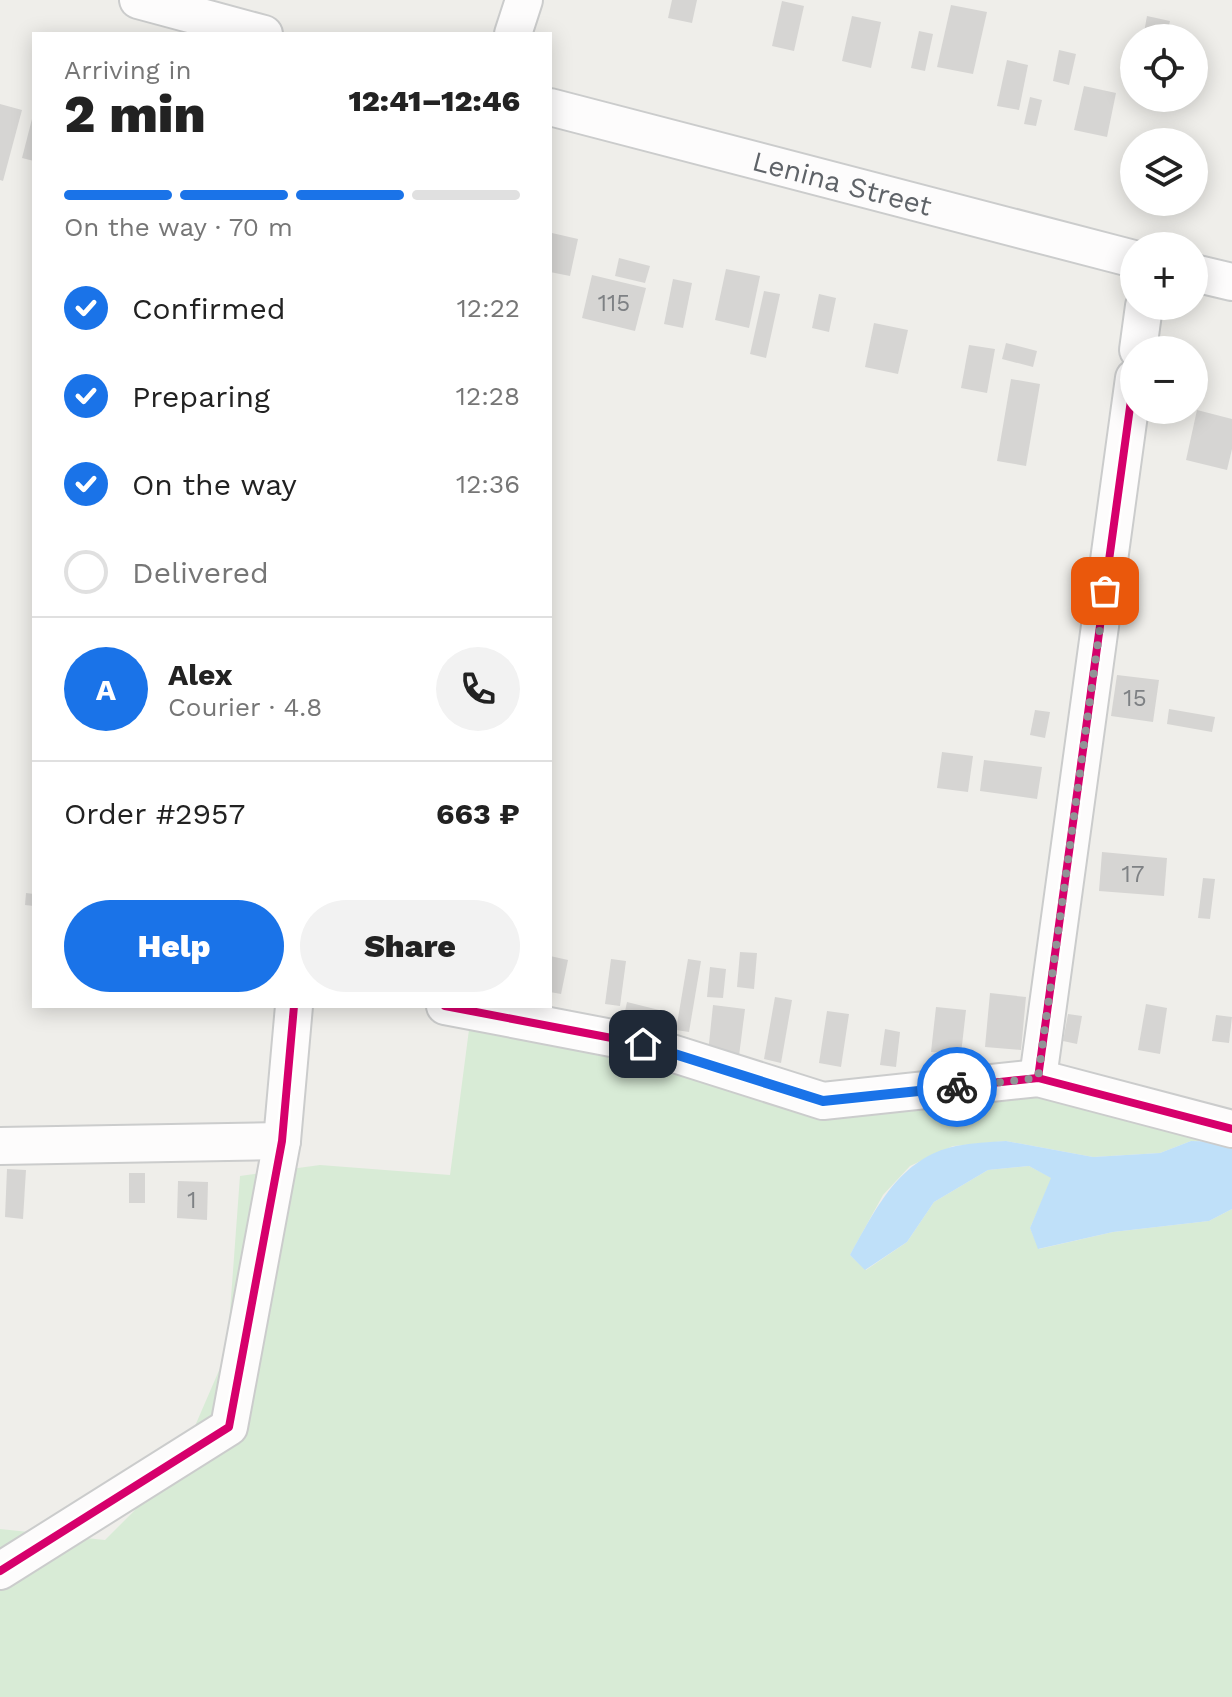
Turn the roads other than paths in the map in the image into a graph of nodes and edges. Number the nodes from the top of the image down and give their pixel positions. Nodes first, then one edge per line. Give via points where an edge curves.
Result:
1 (138, 0) edge
2 (524, 0) edge
3 (257, 32) edge
4 (514, 32) edge
5 (552, 108) edge
6 (1120, 255) edge
7 (1208, 276) edge
8 (1232, 282) edge
9 (1128, 424) edge
10 (294, 1008) edge
11 (455, 1008) edge
12 (1038, 1078) junction
13 (1232, 1129) edge
14 (282, 1141) junction
15 (0, 1146) edge
16 (0, 1571) edge

1 - 3 street
2 - 4 street
5 - 6 street, Lenina Street
7 - 8 street
9 - 12 street
10 - 14 street
11 - 12 street via 643,1044 823,1101
12 - 13 street
14 - 15 street
14 - 16 street via 229,1427

